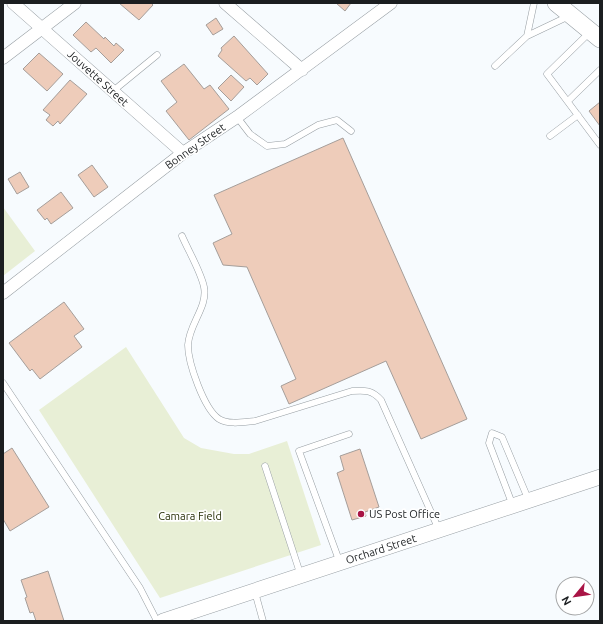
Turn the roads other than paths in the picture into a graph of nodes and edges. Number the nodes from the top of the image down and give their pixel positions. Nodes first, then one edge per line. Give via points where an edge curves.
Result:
1 (14, 3) edge
2 (74, 3) edge
3 (225, 3) edge
4 (534, 3) edge
5 (556, 3) edge
6 (389, 4) edge
7 (570, 15) junction
8 (42, 27) junction
9 (595, 35) edge
10 (527, 36) junction
11 (157, 55) dead end
12 (3, 58) edge
13 (495, 66) dead end
14 (302, 70) junction
15 (600, 70) edge
16 (113, 91) junction
17 (568, 101) junction
18 (578, 115) junction
19 (237, 117) junction
20 (351, 131) dead end
21 (550, 136) dead end
22 (600, 145) edge
23 (183, 153) junction
24 (182, 236) dead end
25 (3, 293) edge
26 (3, 383) edge
27 (349, 434) dead end
28 (265, 466) dead end
29 (600, 477) edge
30 (528, 501) junction
31 (513, 506) junction
32 (439, 530) junction
33 (340, 563) junction
34 (301, 576) junction
35 (254, 591) junction
36 (157, 621) edge
37 (163, 621) edge
38 (263, 621) edge

1 - 8 street, Jouvette Street
2 - 8 street
3 - 14 street
4 - 10 lane
5 - 7 main road
6 - 14 street, Bonney Street
7 - 9 main road
7 - 10 lane
8 - 12 street
8 - 16 street, Jouvette Street
9 - 17 lane via 548,74
10 - 13 lane
11 - 16 lane
14 - 19 street, Bonney Street
15 - 17 lane
16 - 23 street, Jouvette Street
17 - 18 lane
18 - 21 lane
18 - 22 lane
19 - 20 lane via 250,134 267,146 285,144 318,125 337,120
19 - 23 street, Bonney Street
23 - 25 street, Bonney Street
24 - 32 lane via 204,287 202,306 191,330 188,345 190,365 209,410 227,422 255,421 352,390 373,392 380,400
26 - 36 lane via 140,588
27 - 33 lane via 299,450
28 - 34 lane
29 - 30 street, Orchard Street
30 - 31 street, Orchard Street
30 - 31 lane via 502,437 492,433 489,443
31 - 32 street, Orchard Street
32 - 33 street, Orchard Street
33 - 34 street, Orchard Street
34 - 35 street, Orchard Street
35 - 37 street, Orchard Street
35 - 38 lane

